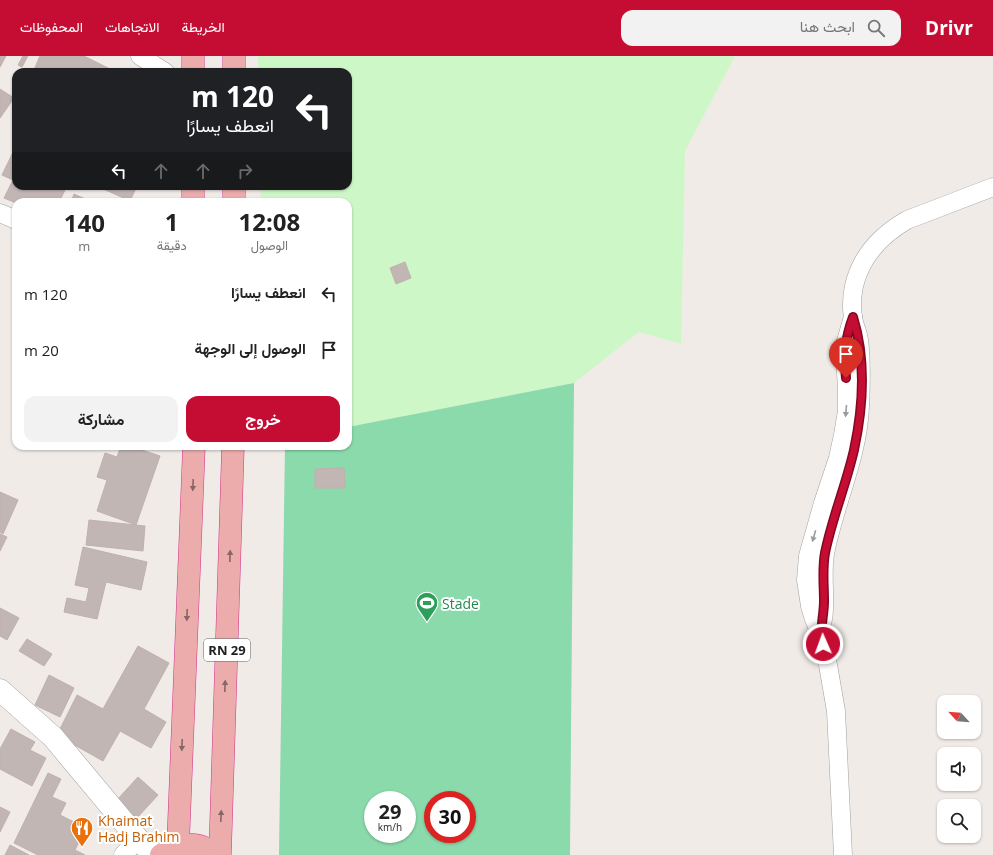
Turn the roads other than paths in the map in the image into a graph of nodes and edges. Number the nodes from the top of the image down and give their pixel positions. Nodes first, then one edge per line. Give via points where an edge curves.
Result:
1 (140, 56) edge
2 (193, 56) edge
3 (234, 56) edge
4 (159, 68) edge
5 (193, 68) edge
6 (234, 68) edge
7 (993, 187) edge
8 (0, 213) edge
9 (12, 218) edge
10 (194, 450) edge
11 (233, 450) edge
12 (0, 690) edge
13 (138, 839) junction
14 (170, 850) edge
15 (123, 855) edge
16 (156, 855) edge
17 (215, 855) edge
18 (220, 855) edge
19 (843, 855) edge

1 - 4 street
2 - 5 highway
3 - 6 highway
7 - 19 street via 894,227 869,253 854,287 853,317 846,341 847,411 843,435 806,568 808,600 820,633 836,711
8 - 9 street
10 -> 14 highway, RN 29
18 -> 11 highway, RN 29
12 - 13 street via 52,737
13 - 15 street
13 - 16 street
14 - 17 highway, RN 29 via 190,844 201,846

